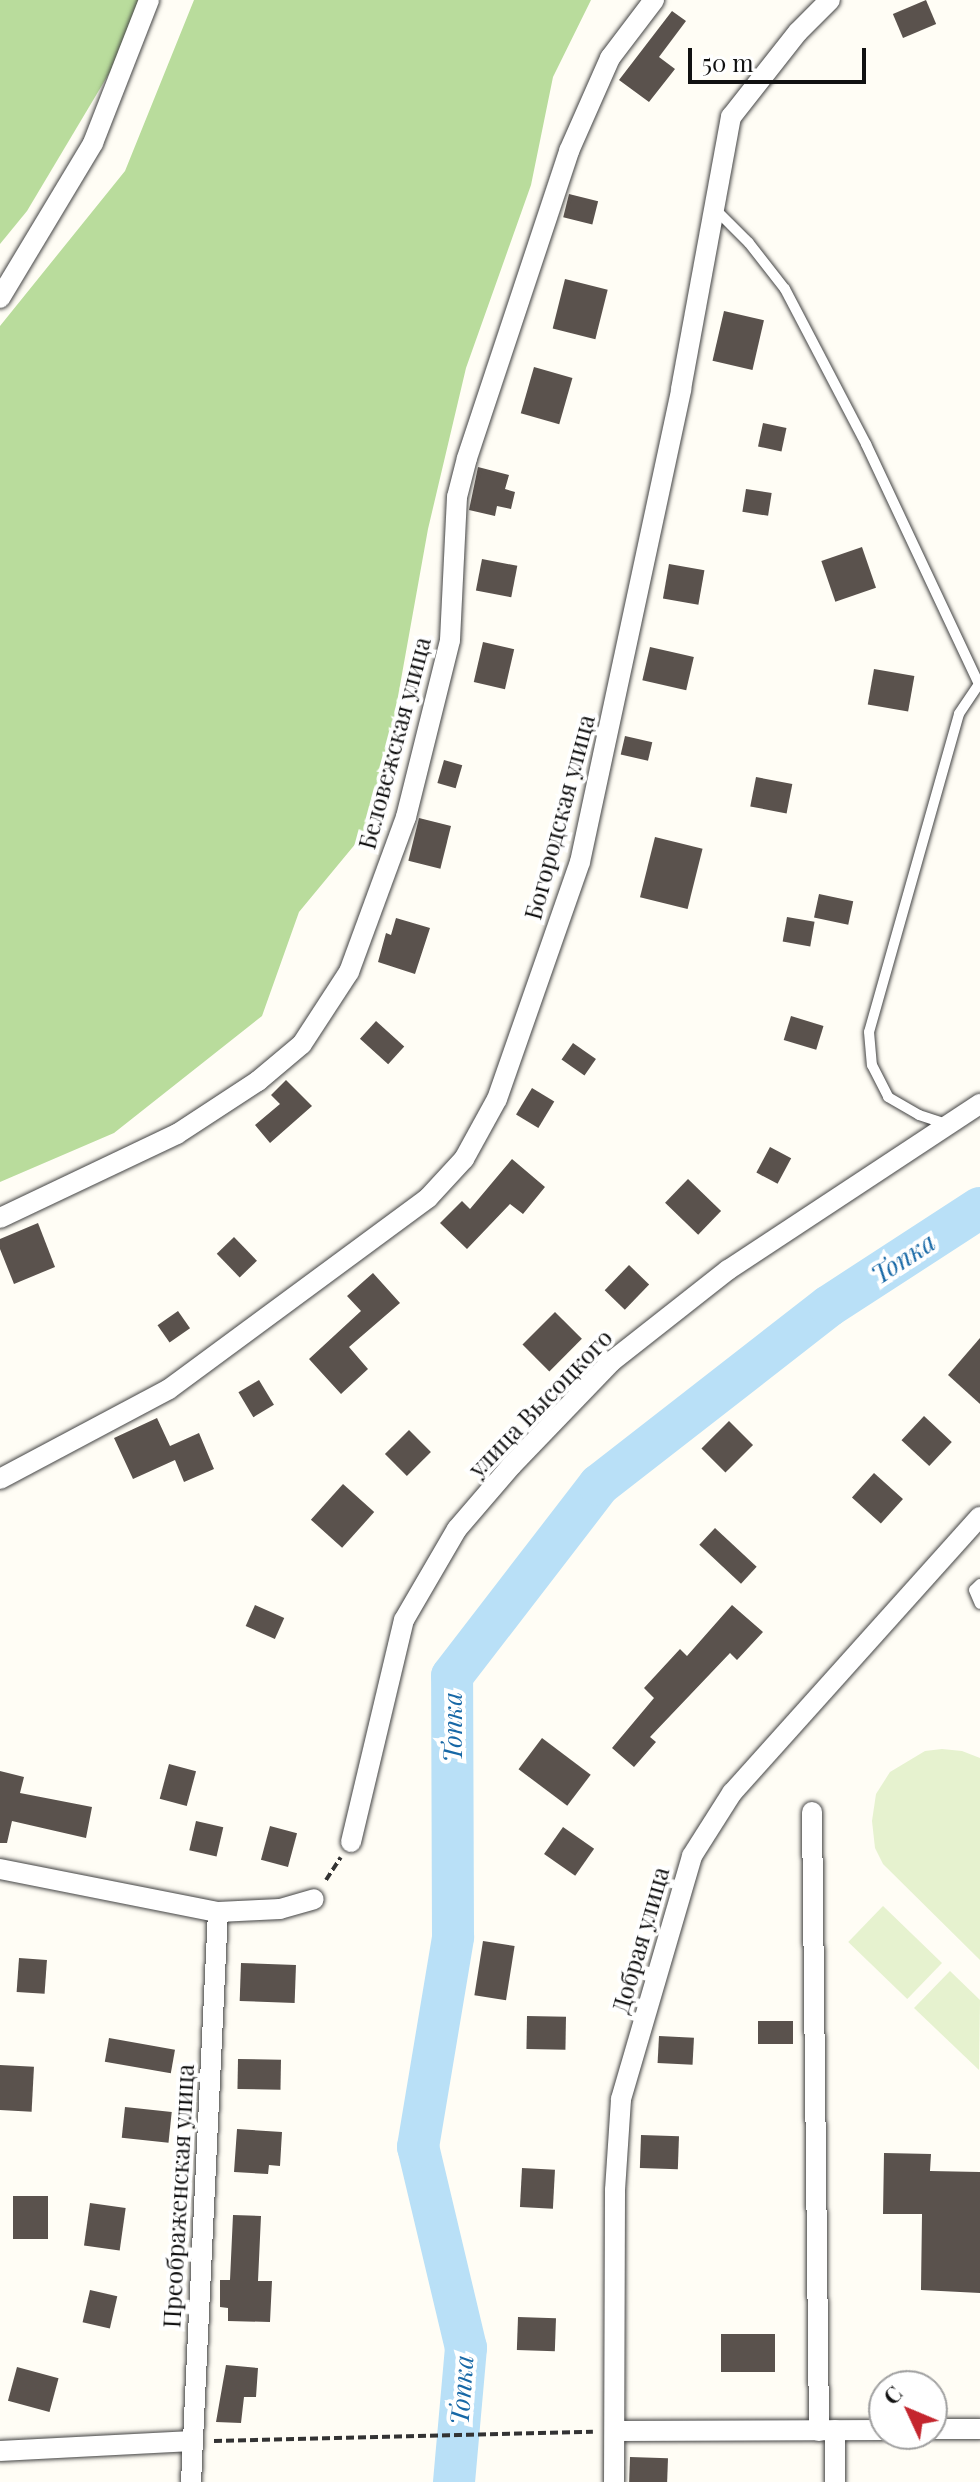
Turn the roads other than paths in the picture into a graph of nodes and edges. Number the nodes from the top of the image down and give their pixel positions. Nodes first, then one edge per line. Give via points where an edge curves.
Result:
1 (149, 0) edge
2 (654, 0) edge
3 (830, 0) edge
4 (712, 207) junction
5 (0, 298) edge
6 (980, 1104) edge
7 (948, 1125) junction
8 (0, 1218) edge
9 (0, 1479) edge
10 (980, 1517) edge
11 (980, 1584) edge
12 (980, 1604) edge
13 (812, 1812) dead end
14 (351, 1842) road end
15 (0, 1869) edge
16 (314, 1899) road end
17 (218, 1912) junction
18 (948, 2429) edge
19 (980, 2429) edge
20 (868, 2430) edge
21 (615, 2431) junction
22 (827, 2431) junction
23 (192, 2441) junction
24 (0, 2451) edge
25 (191, 2482) edge
26 (614, 2482) edge
27 (835, 2482) edge

1 - 5 street via 93,143
2 - 8 street, Беловежская улица via 610,58 569,151 467,458 457,497 450,640 406,817 349,972 302,1044 258,1081 177,1134
3 - 4 street, Богородская улица via 731,117
4 - 7 lane via 785,289 866,444 979,684 959,714 869,1032 872,1065 888,1097
4 - 9 street, Богородская улица via 681,389 580,862 497,1099 464,1159 428,1198 169,1389
6 - 7 street, улица Высоцкого
7 - 14 street, улица Высоцкого via 728,1270 611,1362 457,1529 404,1620
10 - 21 street, Добрая улица via 732,1793 692,1856 621,2099 615,2190
11 - 12 lane via 974,1590
13 - 22 street
15 - 17 street
16 - 17 street via 280,1909
17 - 23 street, Преображенская улица
18 - 19 street
20 - 22 street
21 - 22 street
21 - 26 street, Добрая улица
22 - 27 street
23 - 24 street
23 - 25 street, Преображенская улица

